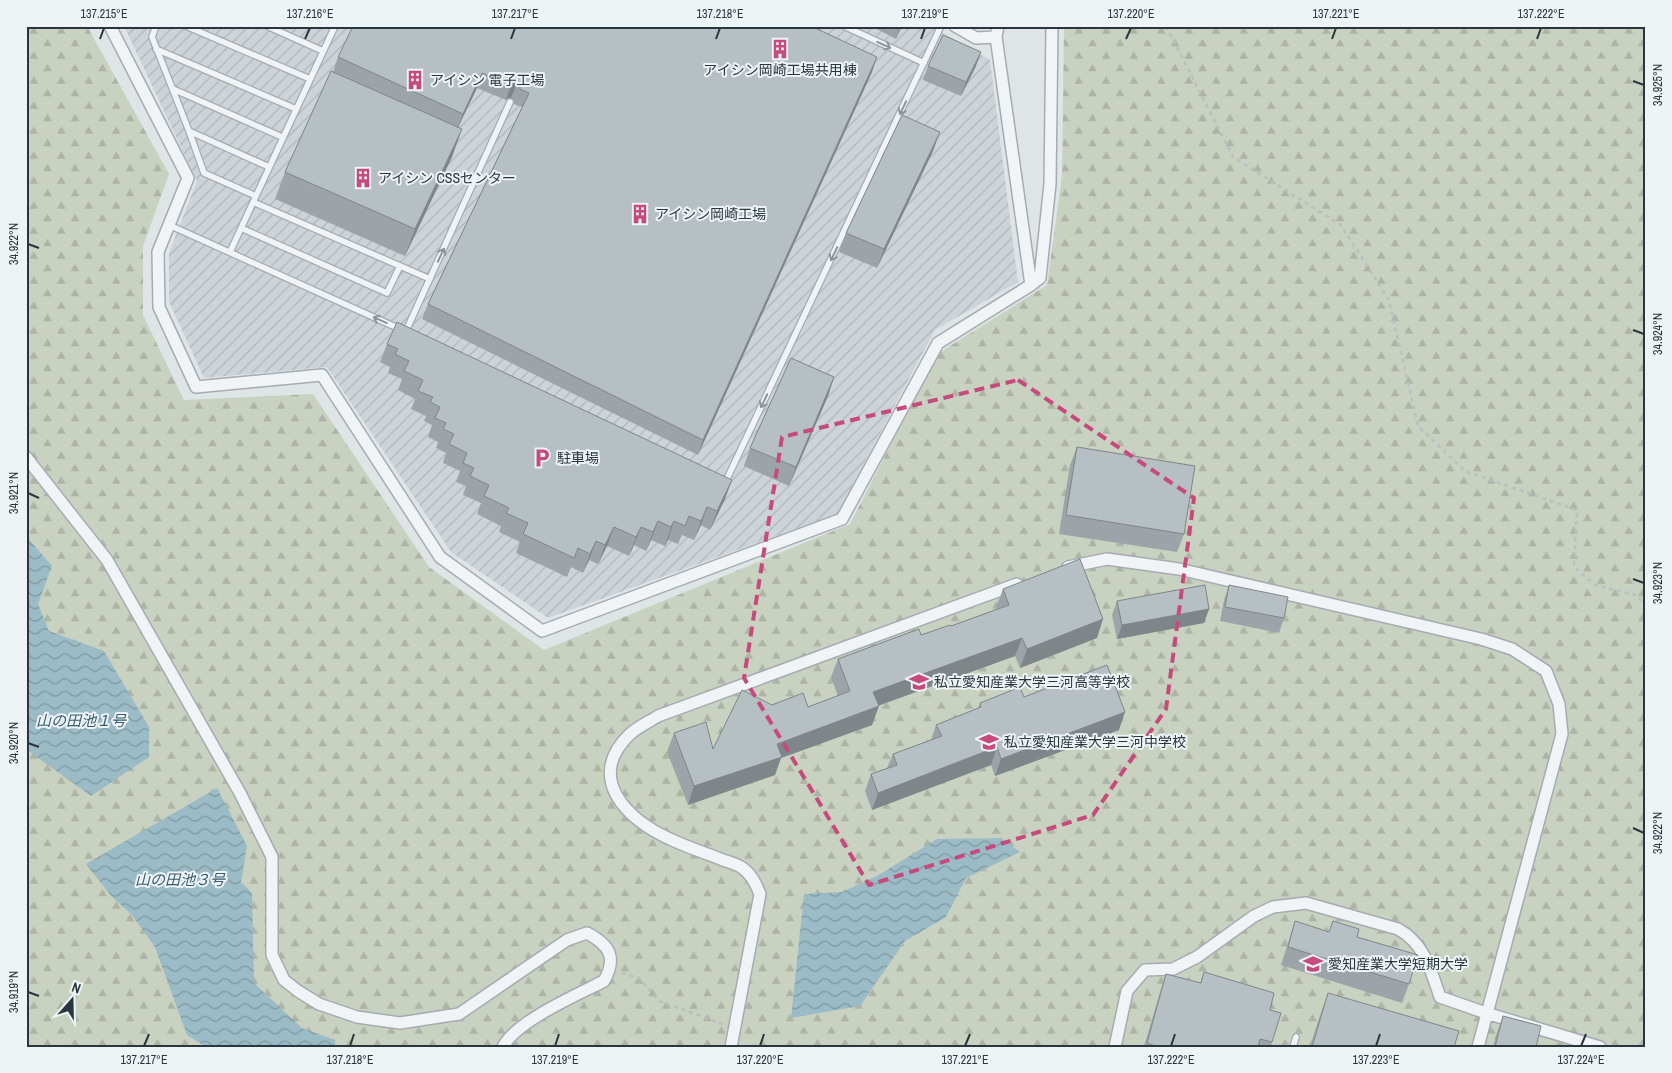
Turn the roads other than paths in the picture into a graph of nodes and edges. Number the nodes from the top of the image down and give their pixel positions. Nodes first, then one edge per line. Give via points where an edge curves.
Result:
1 (110, 26) edge
2 (156, 26) edge
3 (186, 26) edge
4 (267, 26) edge
5 (335, 26) edge
6 (844, 26) edge
7 (941, 26) edge
8 (955, 26) edge
9 (1052, 26) edge
10 (997, 32) edge
11 (156, 48) junction
12 (323, 51) junction
13 (924, 64) junction
14 (310, 79) junction
15 (173, 89) junction
16 (510, 102) dead end
17 (296, 109) junction
18 (189, 131) junction
19 (282, 137) junction
20 (269, 167) junction
21 (254, 199) junction
22 (169, 225) junction
23 (241, 228) junction
24 (230, 252) junction
25 (400, 266) junction
26 (430, 279) junction
27 (1031, 285) junction
28 (406, 331) junction
29 (414, 336) edge
30 (26, 458) edge
31 (715, 480) edge
32 (1057, 570) edge
33 (1029, 580) edge
34 (1486, 1013) junction
35 (1296, 1037) dead end
36 (503, 1047) edge
37 (731, 1047) edge
38 (1115, 1047) edge
39 (1293, 1047) edge
40 (1478, 1047) edge
41 (1600, 1047) edge

1 - 22 street via 188,178
2 - 11 lane via 152,37
3 - 14 lane
4 - 12 lane
5 - 12 lane
6 -> 13 lane
7 - 13 lane
8 - 10 street via 976,38
9 - 27 street via 1050,184 1040,278
10 - 27 street
11 - 15 lane
11 - 17 lane
12 - 14 lane
13 -> 31 lane via 724,485
14 - 17 lane
15 - 18 lane
15 - 19 lane
26 -> 16 lane
17 - 19 lane
18 - 20 lane
18 - 21 lane via 204,173
19 - 20 lane
20 - 21 lane
21 - 23 lane
21 - 25 lane
22 - 24 lane
22 - 27 street via 158,252 159,307 196,387 322,375 440,557 542,631 842,519 938,343
23 - 24 lane
23 - 25 lane via 387,293
28 -> 24 lane
25 - 26 lane
26 - 28 lane
28 - 29 lane
30 - 36 street via 107,560 240,793 272,858 272,955 284,980 319,1004 356,1017 400,1023 459,1014 567,940 587,933 601,940 610,954 611,969 604,981 522,1025
32 - 34 street via 1107,559 1179,569 1481,639 1512,649 1546,671 1559,704 1562,734
33 - 37 street via 658,716 630,734 617,750 611,768 611,783 618,800 635,818 668,839 742,867 753,878 760,894
34 - 38 street via 1440,997 1429,964 1409,935 1306,903 1273,907 1254,916 1197,957 1173,969 1145,970 1127,991
34 - 40 street
34 - 41 street
35 - 39 lane

